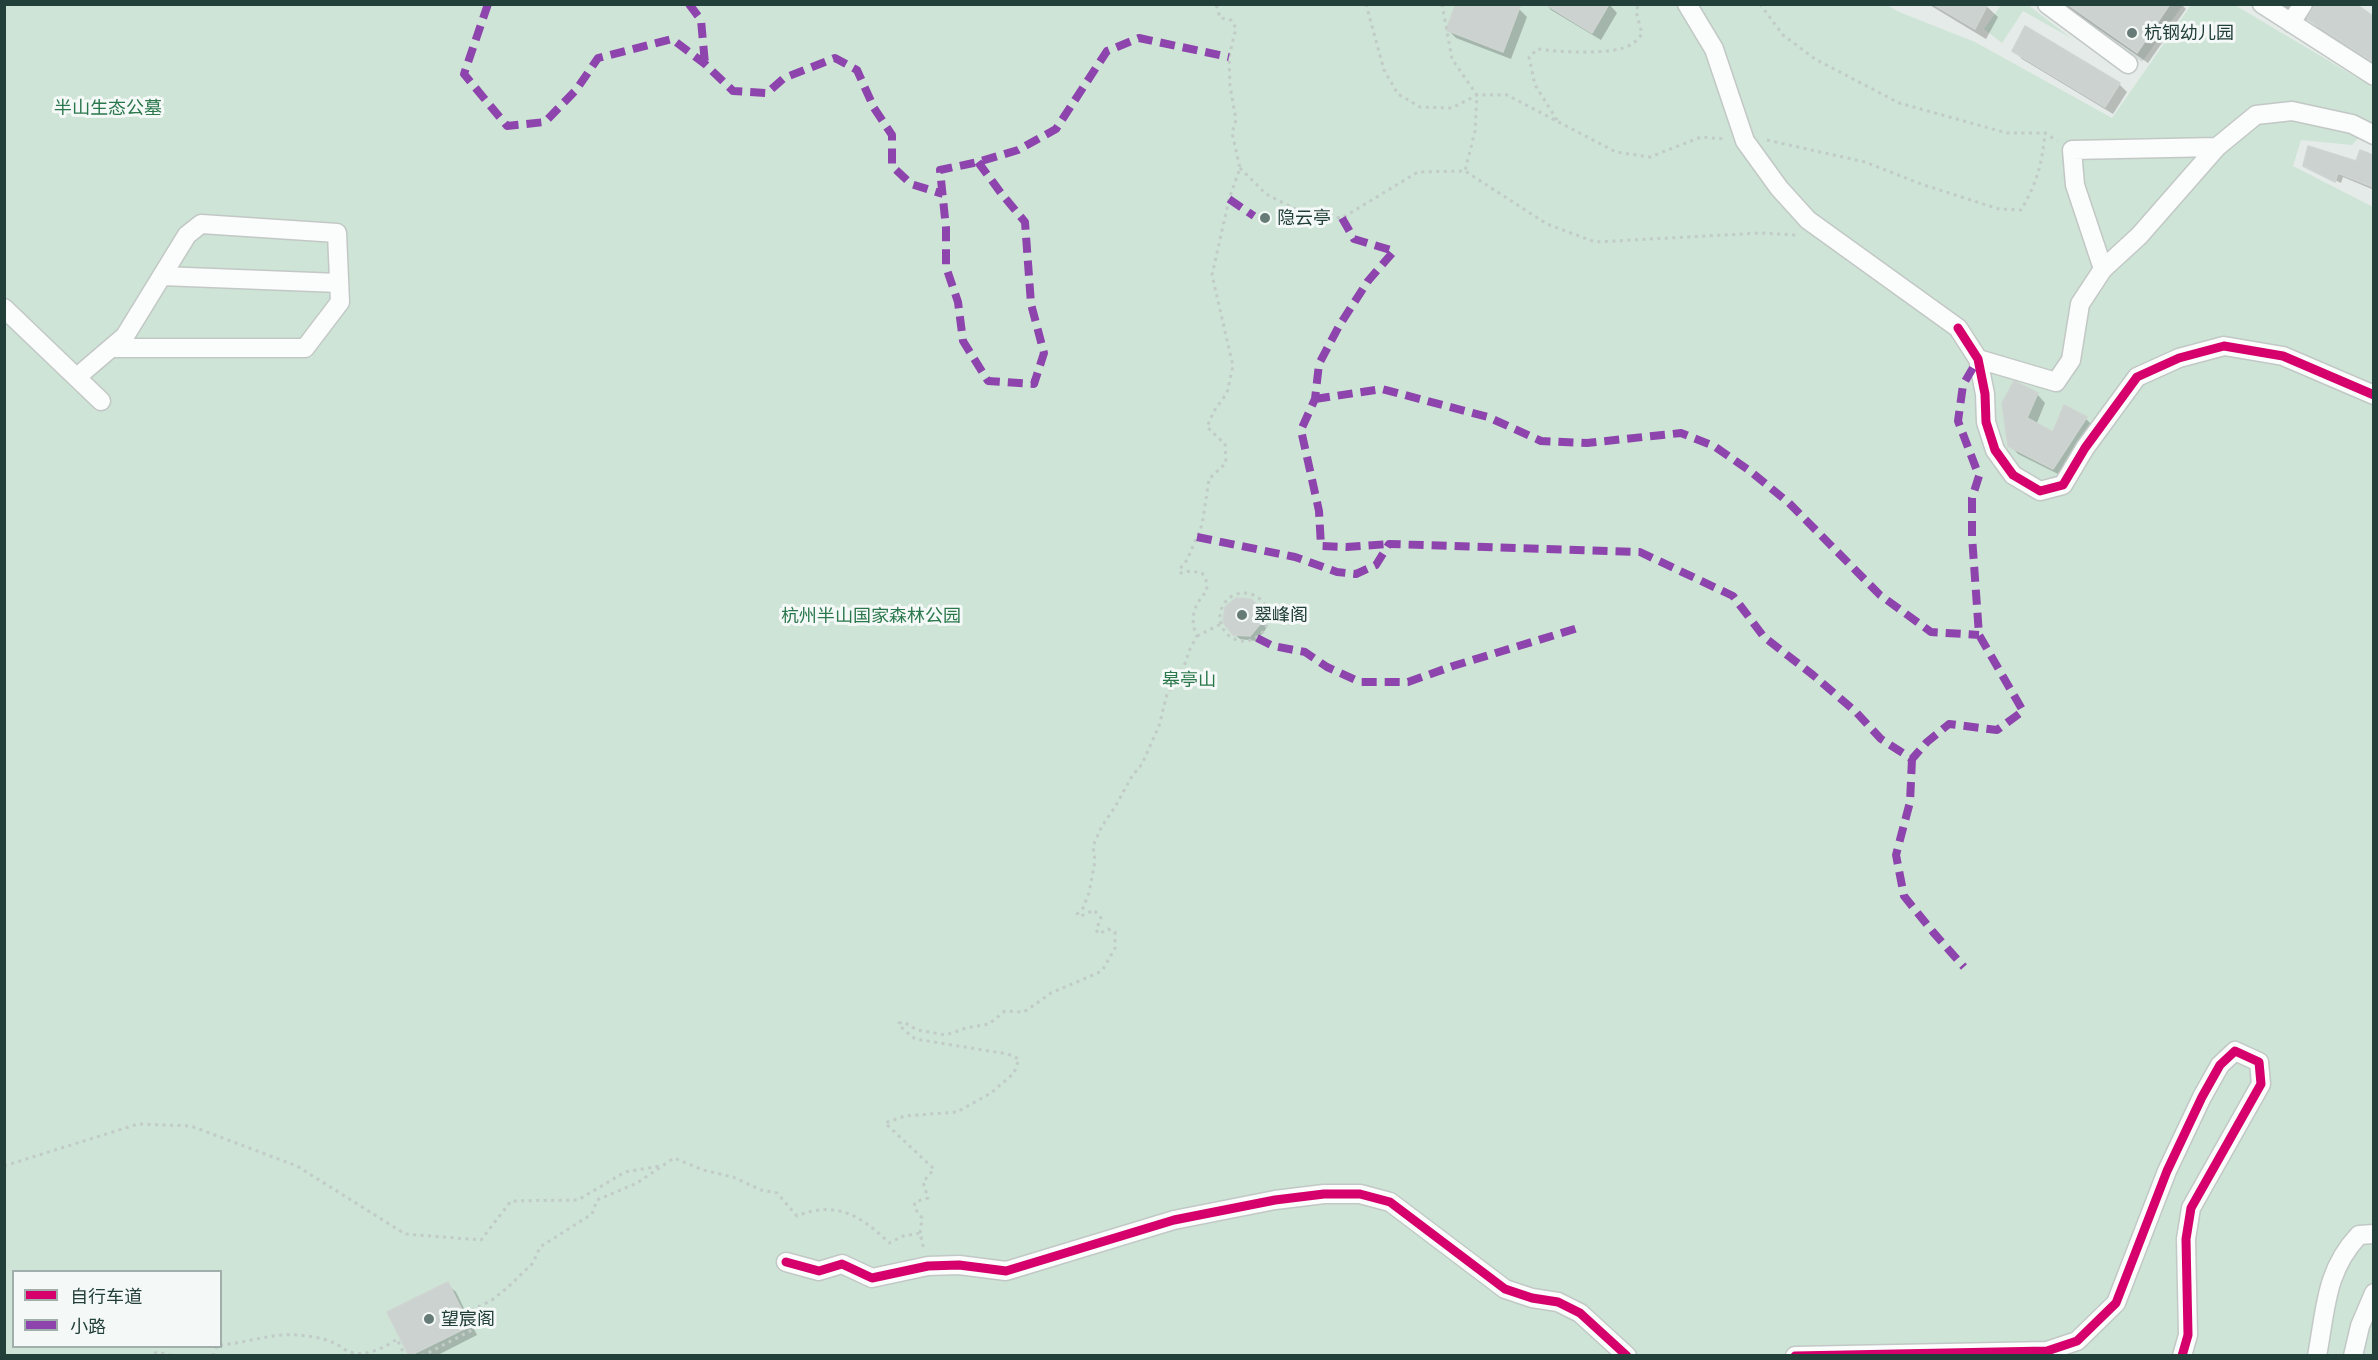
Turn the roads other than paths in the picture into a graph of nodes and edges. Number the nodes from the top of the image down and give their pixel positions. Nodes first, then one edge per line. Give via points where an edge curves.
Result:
1 (1687, 4) edge
2 (2047, 4) edge
3 (2262, 4) edge
4 (2303, 4) edge
5 (2291, 23) junction
6 (2128, 64) dead end
7 (2373, 76) edge
8 (2373, 135) edge
9 (2217, 147) junction
10 (2103, 269) junction
11 (162, 276) junction
12 (339, 283) junction
13 (4, 309) edge
14 (111, 348) junction
15 (1978, 359) junction
16 (77, 377) junction
17 (2373, 395) edge
18 (101, 401) dead end
19 (2373, 1234) edge
20 (786, 1262) dead end
21 (2373, 1293) edge
22 (1627, 1356) edge
23 (1795, 1356) edge
24 (2182, 1356) edge
25 (2317, 1356) edge
26 (2353, 1356) edge

1 - 15 street via 1714,49 1745,141 1779,188 1829,237 1958,328
2 - 6 street
3 - 5 street
4 - 5 street
5 - 7 street
8 - 9 street via 2352,124 2292,111 2256,115
9 - 10 street via 2139,236
9 - 10 street via 2072,150 2075,185
10 - 15 street via 2080,304 2072,360 2056,382
11 - 12 street
11 - 12 street via 187,235 201,224 337,233
11 - 14 street via 125,336
12 - 14 street via 340,302 305,348
13 - 16 street
14 - 16 street
15 - 17 street via 1986,423 1995,450 2013,476 2040,491 2063,485 2137,377 2179,358 2224,346 2283,356
16 - 18 street
19 - 25 street via 2359,1235 2335,1268
20 - 22 street via 819,1271 843,1264 872,1278 928,1266 1006,1271 1174,1221 1294,1198 1360,1194 1390,1202 1505,1289 1558,1302 1580,1313
21 - 26 street
23 - 24 street via 2047,1352 2077,1341 2116,1303 2192,1118 2220,1065 2235,1051 2259,1062 2261,1084 2192,1208 2186,1239 2188,1335

